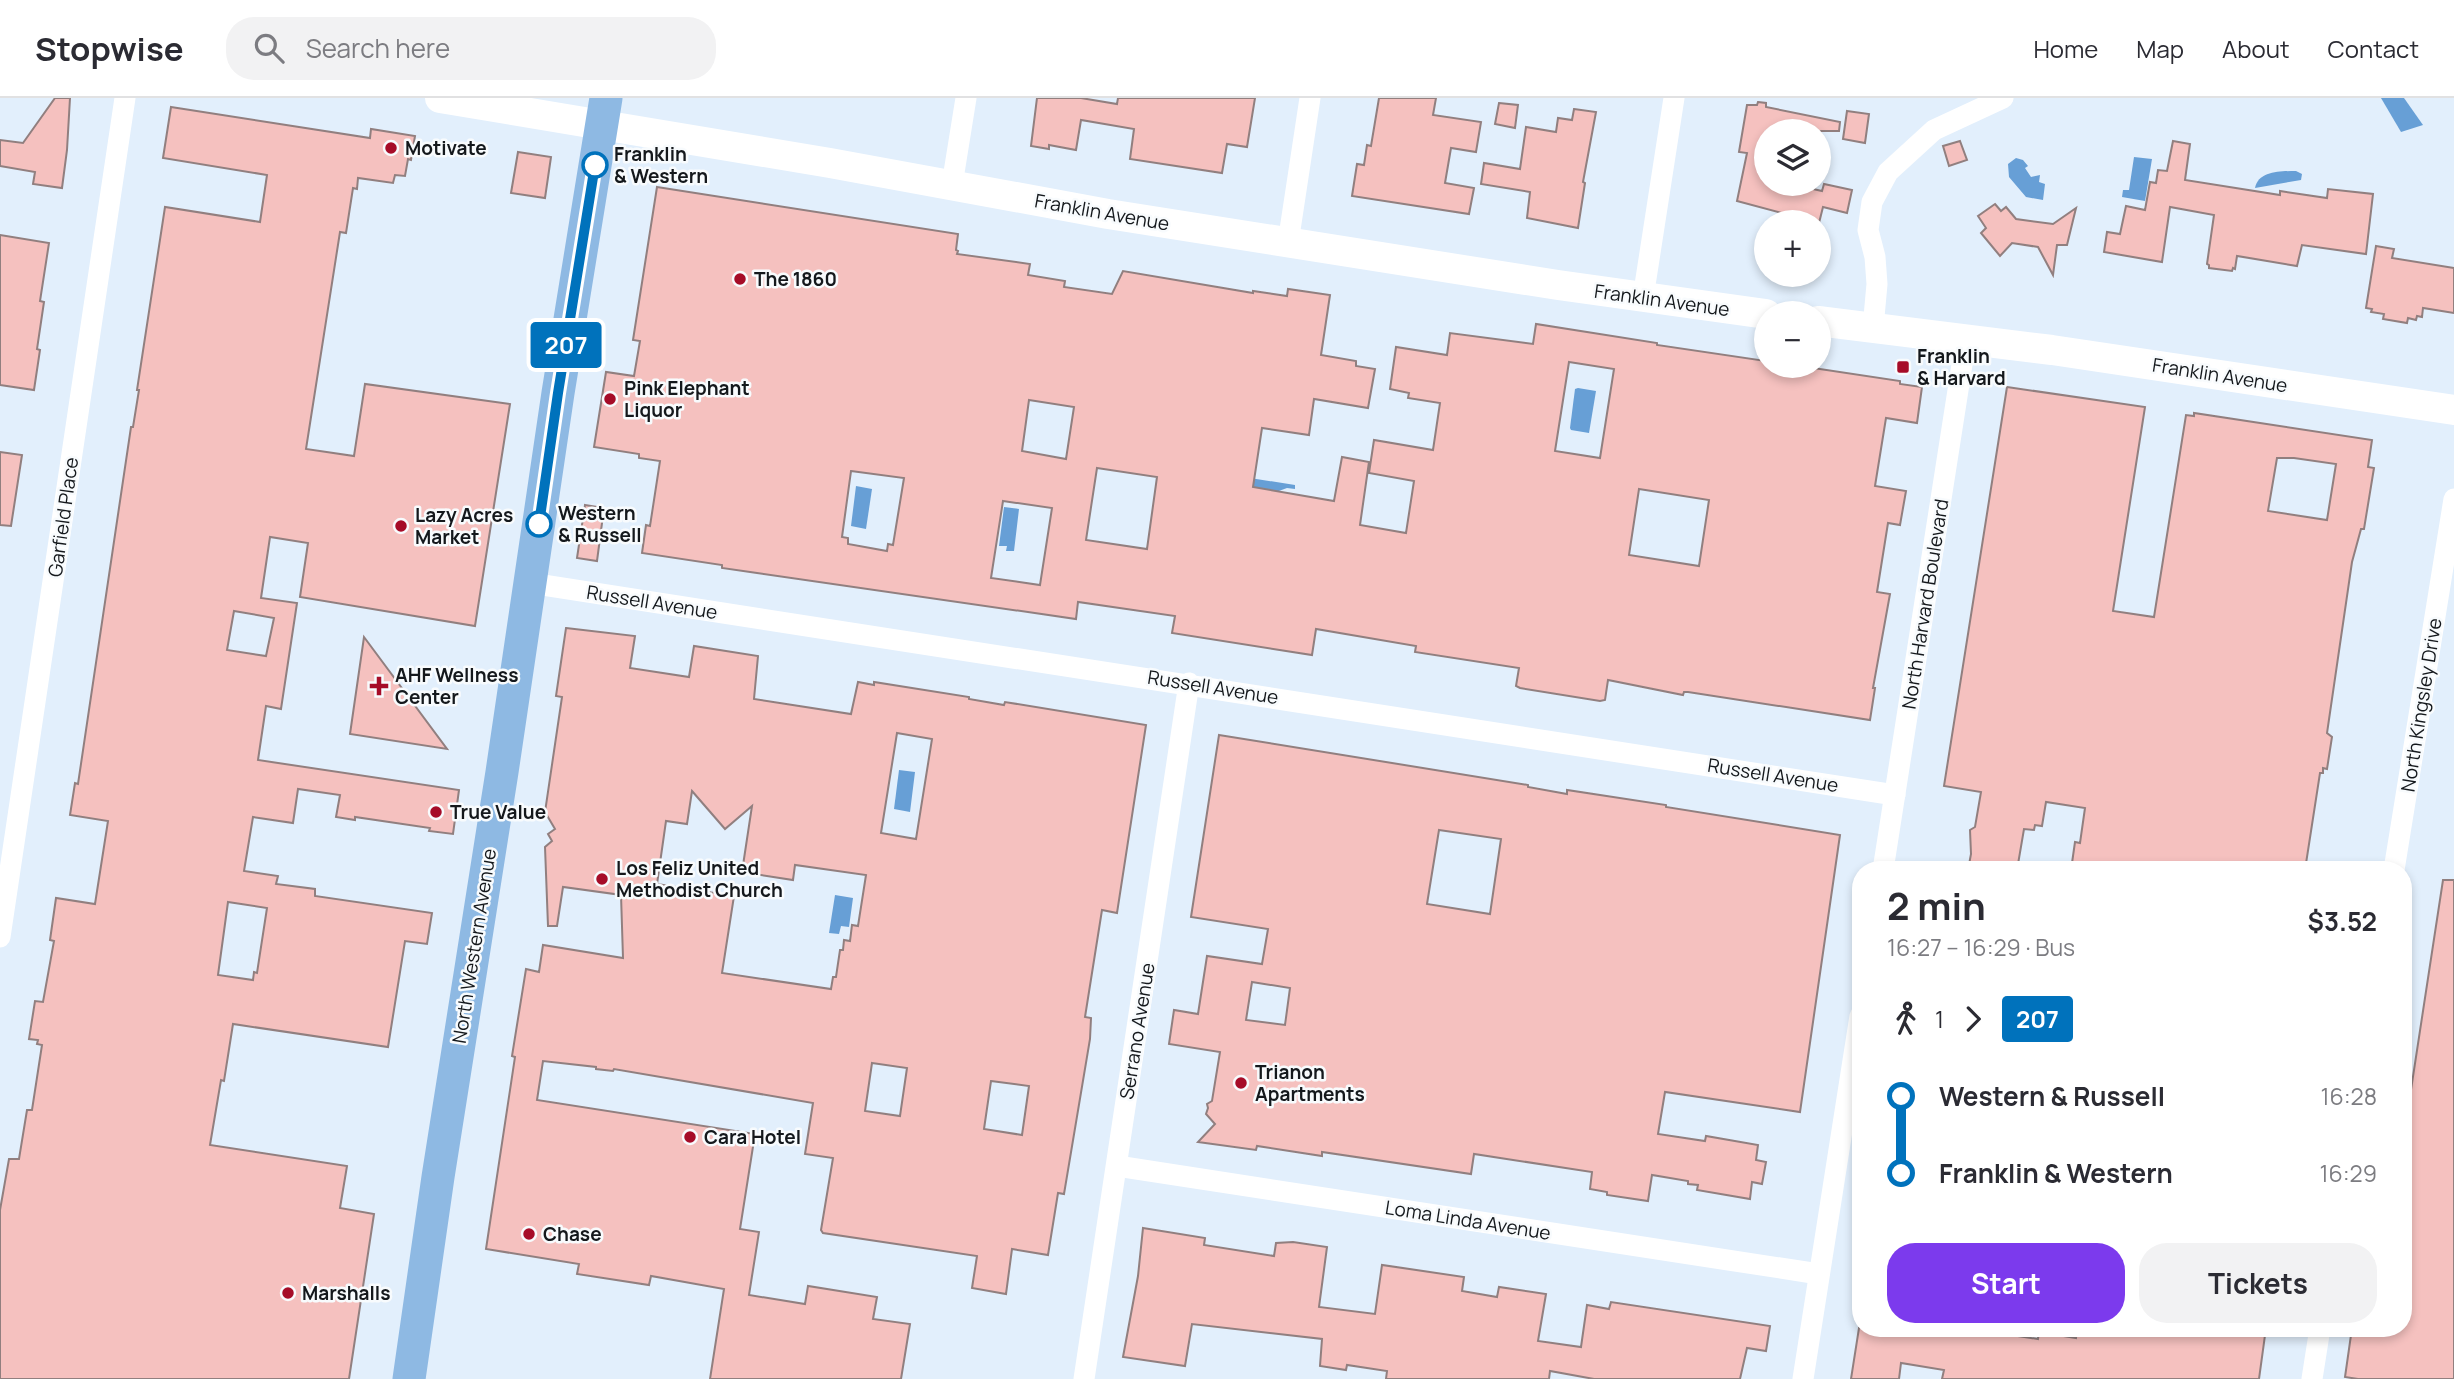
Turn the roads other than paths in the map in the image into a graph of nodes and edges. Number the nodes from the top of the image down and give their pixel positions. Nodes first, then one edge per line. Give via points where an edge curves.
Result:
1 (125, 98) edge
2 (440, 98) edge
3 (966, 98) edge
4 (1310, 98) edge
5 (1674, 98) edge
6 (2003, 98) edge
7 (604, 111) edge
8 (952, 186) junction
9 (1288, 243) junction
10 (1643, 298) junction
11 (1754, 312) edge
12 (1831, 323) edge
13 (1873, 328) junction
14 (1966, 338) junction
15 (2454, 410) edge
16 (2454, 499) edge
17 (530, 583) junction
18 (1189, 684) junction
19 (1895, 794) junction
20 (1884, 861) edge
21 (2395, 861) edge
22 (0, 937) edge
23 (1852, 1066) edge
24 (1117, 1166) junction
25 (1819, 1274) junction
26 (2319, 1337) edge
27 (409, 1379) edge
28 (1084, 1379) edge
29 (1803, 1379) edge
30 (2312, 1379) edge

1 - 22 street, Garfield Place
2 - 7 street, Franklin Avenue
3 - 8 street
4 - 9 street
5 - 10 street
6 - 13 street via 1934,131 1888,172 1872,202 1868,229 1877,284
7 - 8 street, Franklin Avenue
7 - 17 main road, North Western Avenue
8 - 9 street, Franklin Avenue
9 - 10 street, Franklin Avenue
10 - 11 street, Franklin Avenue
12 - 13 street, Franklin Avenue
13 - 14 street, Franklin Avenue
14 - 15 street, Franklin Avenue
14 - 19 street, North Harvard Boulevard
16 - 21 street, North Kingsley Drive
17 - 18 street, Russell Avenue
17 - 27 main road, North Western Avenue
18 - 19 street, Russell Avenue
18 - 24 street, Serrano Avenue
19 - 20 street, North Harvard Boulevard
23 - 25 street
24 - 25 street, Loma Linda Avenue
24 - 28 street, Serrano Avenue
25 - 29 street
26 - 30 street

